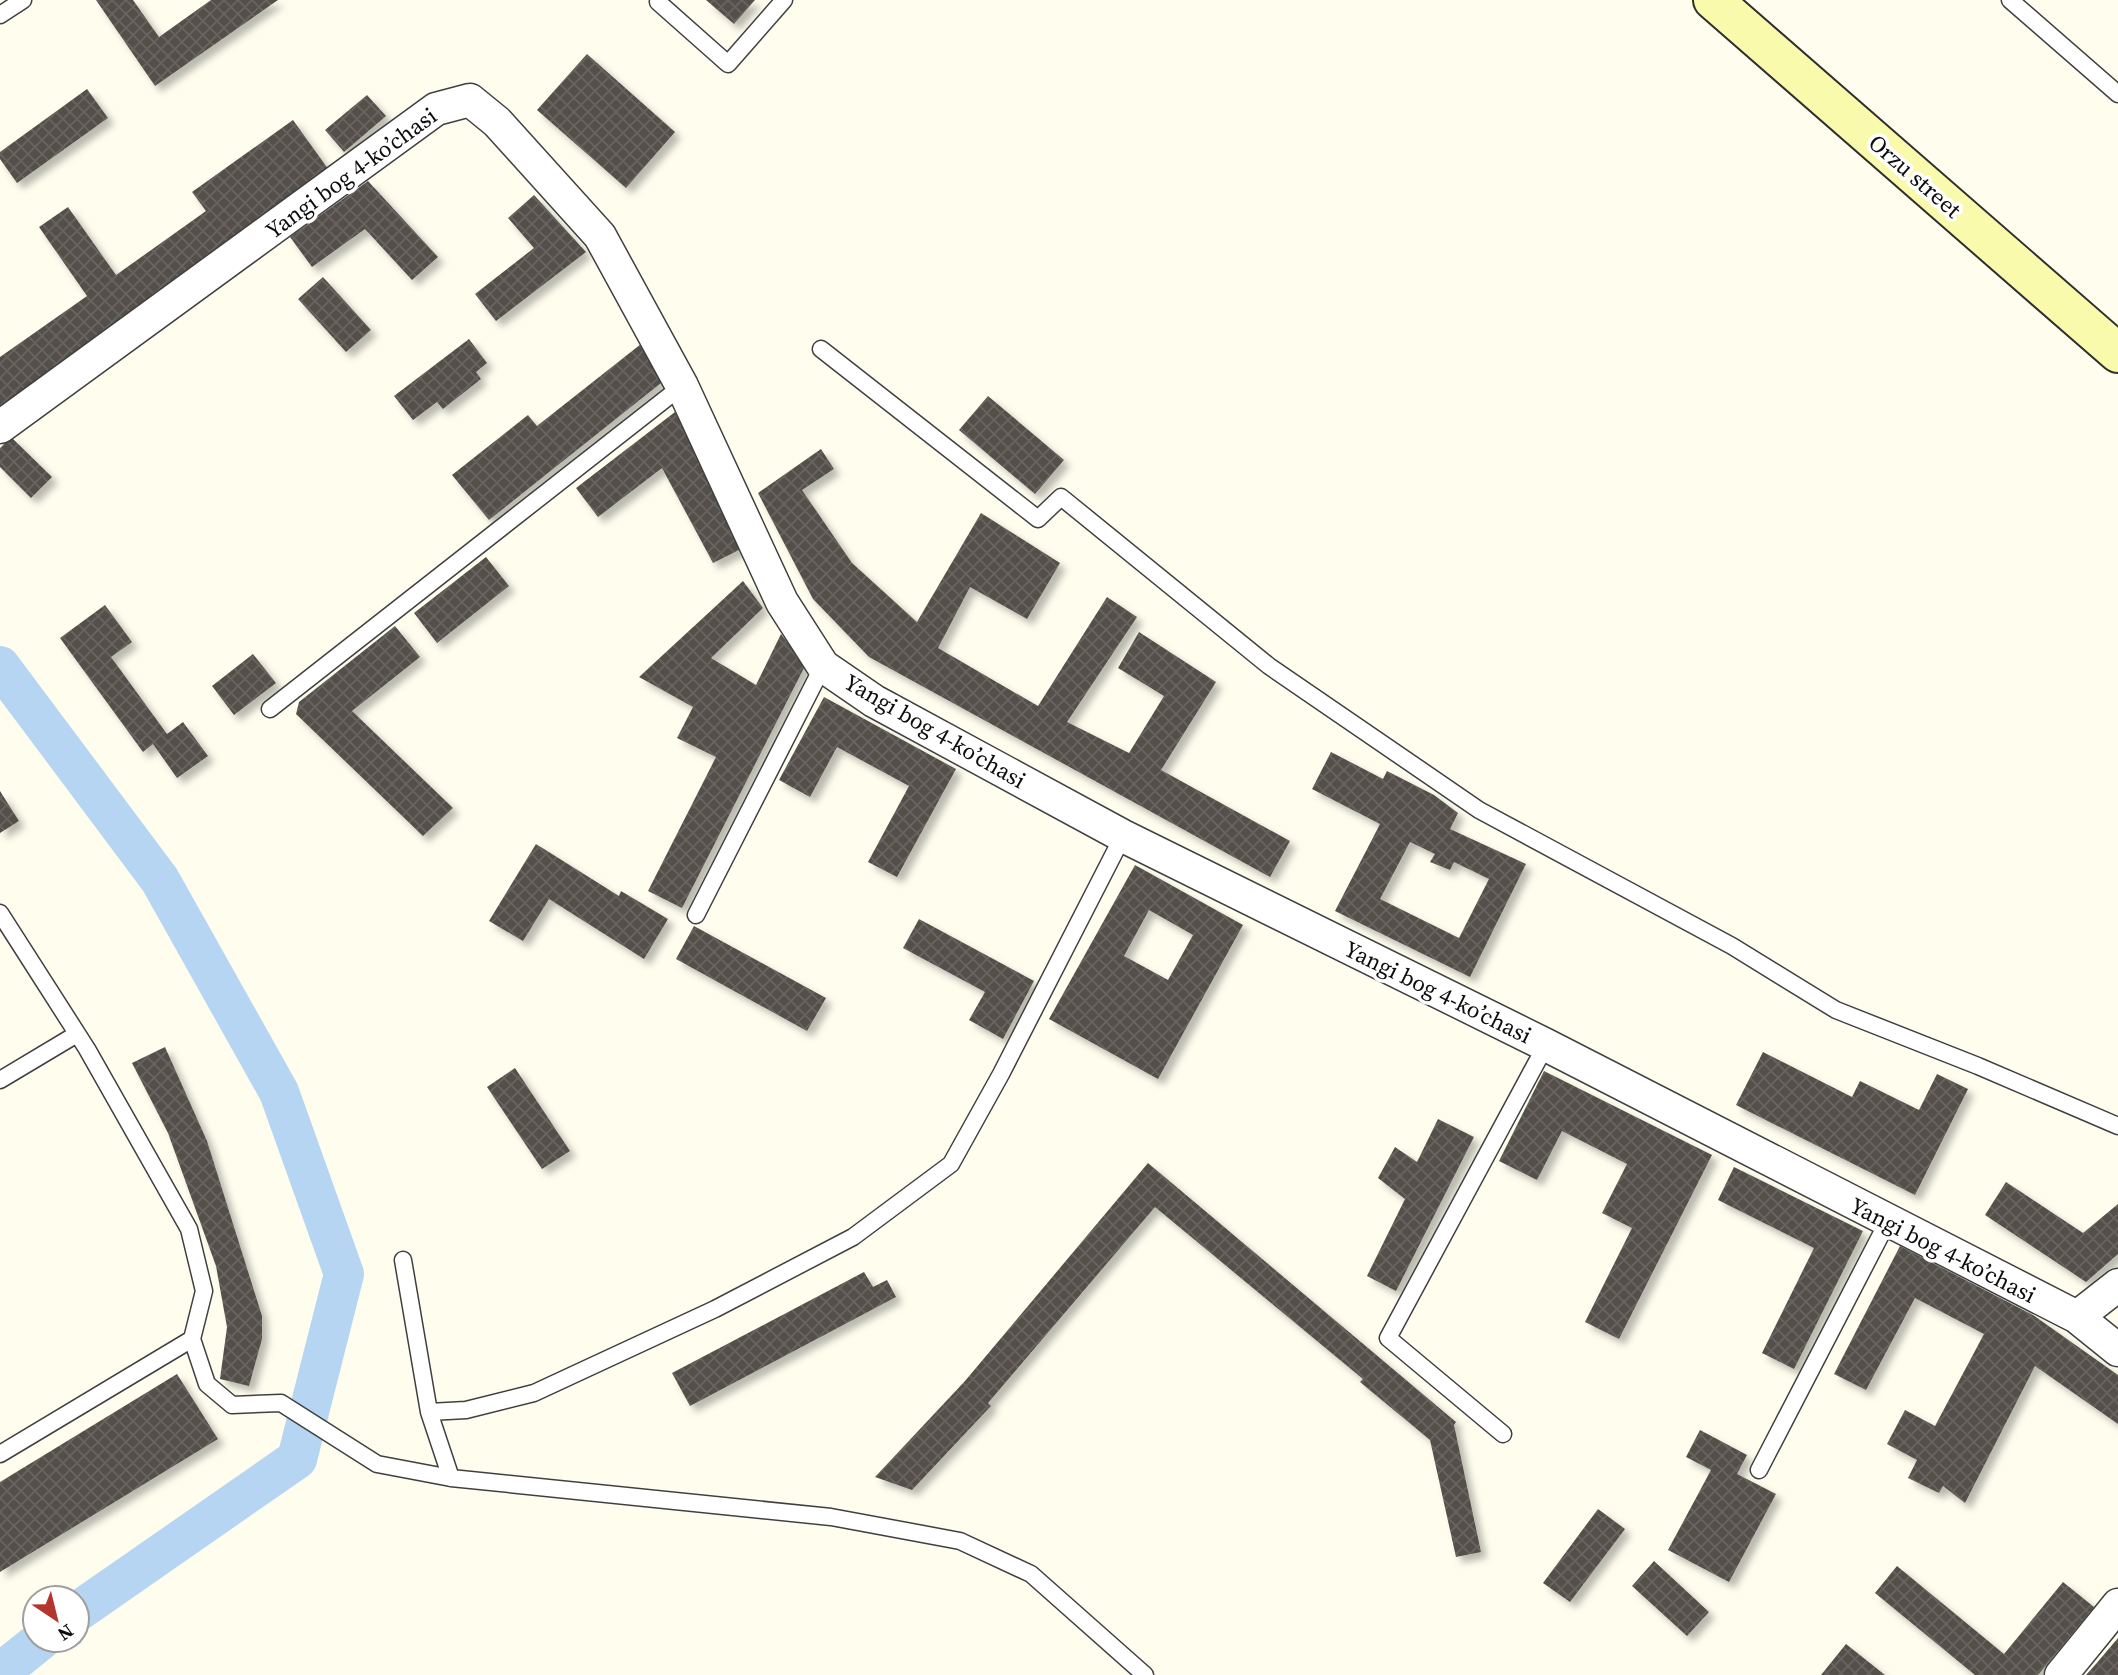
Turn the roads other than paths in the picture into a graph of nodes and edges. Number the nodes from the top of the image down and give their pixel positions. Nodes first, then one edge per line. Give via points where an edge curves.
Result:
1 (23, 0) edge
2 (784, 0) edge
3 (1713, 0) edge
4 (2010, 0) edge
5 (658, 2) dead end
6 (0, 15) edge
7 (2118, 94) edge
8 (821, 349) dead end
9 (2118, 353) edge
10 (682, 386) junction
11 (0, 427) edge
12 (823, 666) junction
13 (270, 709) dead end
14 (1124, 836) junction
15 (0, 913) edge
16 (696, 915) dead end
17 (77, 1034) junction
18 (1546, 1045) junction
19 (0, 1080) edge
20 (2118, 1126) edge
21 (1887, 1223) junction
22 (402, 1260) dead end
23 (2118, 1285) edge
24 (2077, 1317) junction
25 (192, 1339) junction
26 (2118, 1350) edge
27 (429, 1412) junction
28 (1503, 1434) dead end
29 (0, 1454) edge
30 (1759, 1470) dead end
31 (451, 1478) junction
32 (2118, 1605) edge
33 (1145, 1675) edge
34 (2061, 1675) edge

1 - 6 lane
2 - 5 lane via 728,64
3 - 9 main road, Orzu street
4 - 7 lane
8 - 20 lane via 1038,519 1061,497 1269,666 1479,810 1732,946 1836,1010
10 - 11 street, Yangi bog 4-koʼchasi via 600,236 497,122 470,100 436,109
10 - 12 street, Yangi bog 4-koʼchasi via 782,602
10 - 13 lane
12 - 14 street, Yangi bog 4-koʼchasi via 874,701
12 - 16 lane
14 - 18 street, Yangi bog 4-koʼchasi
14 - 27 lane via 950,1164 853,1237 715,1309 534,1393 466,1410
15 - 17 lane
17 - 19 lane
17 - 25 lane via 189,1229 204,1291
18 - 21 street, Yangi bog 4-koʼchasi
18 - 28 lane via 1388,1338
21 - 24 street, Yangi bog 4-koʼchasi
21 - 30 lane
22 - 27 lane
23 - 24 street
24 - 26 street, Yangi bog 4-koʼchasi
25 - 29 lane
25 - 31 lane via 207,1384 232,1405 281,1403 377,1464
27 - 31 lane
31 - 33 lane via 831,1517 960,1541 1031,1574
32 - 34 street

